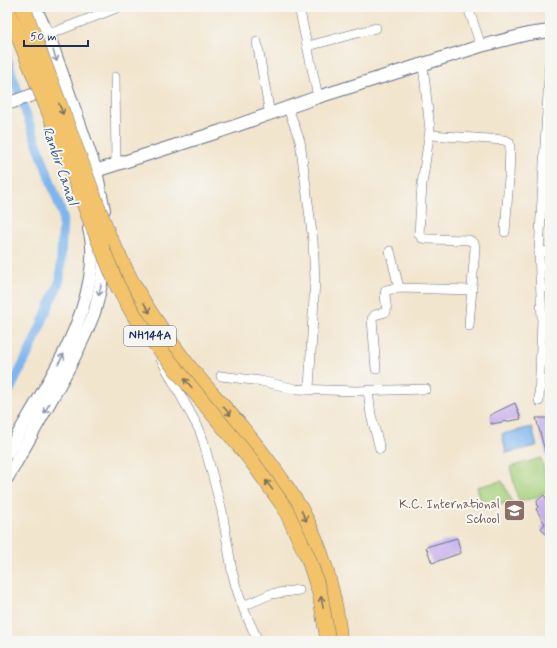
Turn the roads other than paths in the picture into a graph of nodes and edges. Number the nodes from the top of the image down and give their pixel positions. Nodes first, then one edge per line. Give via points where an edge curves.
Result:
1 (23, 7) edge
2 (35, 7) edge
3 (119, 7) edge
4 (300, 7) edge
5 (468, 7) edge
6 (7, 8) edge
7 (7, 27) edge
8 (376, 28) dead end
9 (550, 31) edge
10 (47, 35) junction
11 (257, 42) dead end
12 (308, 46) junction
13 (481, 46) junction
14 (550, 59) edge
15 (423, 65) junction
16 (115, 77) dead end
17 (33, 94) junction
18 (318, 97) junction
19 (9, 104) edge
20 (288, 108) junction
21 (270, 115) junction
22 (430, 135) junction
23 (116, 164) junction
24 (96, 171) junction
25 (547, 173) edge
26 (69, 178) junction
27 (545, 202) edge
28 (90, 230) junction
29 (505, 232) dead end
30 (390, 251) dead end
31 (538, 251) junction
32 (550, 252) edge
33 (104, 262) junction
34 (399, 288) junction
35 (472, 290) junction
36 (546, 319) edge
37 (470, 326) dead end
38 (376, 369) dead end
39 (221, 376) dead end
40 (309, 389) junction
41 (426, 389) dead end
42 (368, 390) junction
43 (539, 401) dead end
44 (380, 449) dead end
45 (7, 454) edge
46 (7, 478) edge
47 (299, 590) dead end
48 (243, 606) junction
49 (258, 641) edge
50 (328, 641) edge
51 (340, 641) edge

1 -> 51 highway, NH144A, bridge via 109,237 125,270 149,311 184,360 266,458 301,510 322,559
2 - 10 street
3 - 10 street
4 - 12 street
5 - 13 street
50 -> 6 highway, NH144A, bridge via 323,608 314,577 285,508 251,460 152,340 118,287
7 - 17 street
8 - 12 street
9 - 13 street
10 -> 24 street
11 - 21 street
12 - 18 street
13 - 15 street
14 - 25 street
15 - 18 street
15 - 22 street
16 - 23 street
17 - 19 street
17 - 26 street
18 - 20 street
20 - 21 street
20 - 40 street via 300,141 316,279
21 - 23 street
22 - 29 street via 509,142
22 - 35 street via 422,184 419,234 426,239 469,240 474,243
23 - 24 street
24 - 26 street
24 - 33 street via 106,222
25 - 27 street
26 - 28 street
27 - 31 street
28 - 33 street
45 -> 28 street via 60,360 81,315 87,298 93,257
30 - 34 street
31 - 32 street
31 - 36 street
33 -> 46 street via 102,283 94,311 79,348
33 - 48 street via 199,429 222,511 232,571
34 - 35 street
34 - 38 street via 386,290 384,294 387,310 372,318
35 - 37 street
36 - 43 street
39 - 40 street
40 - 42 street
41 - 42 street
42 - 44 street via 371,415
47 - 48 street via 272,594
48 - 49 street

